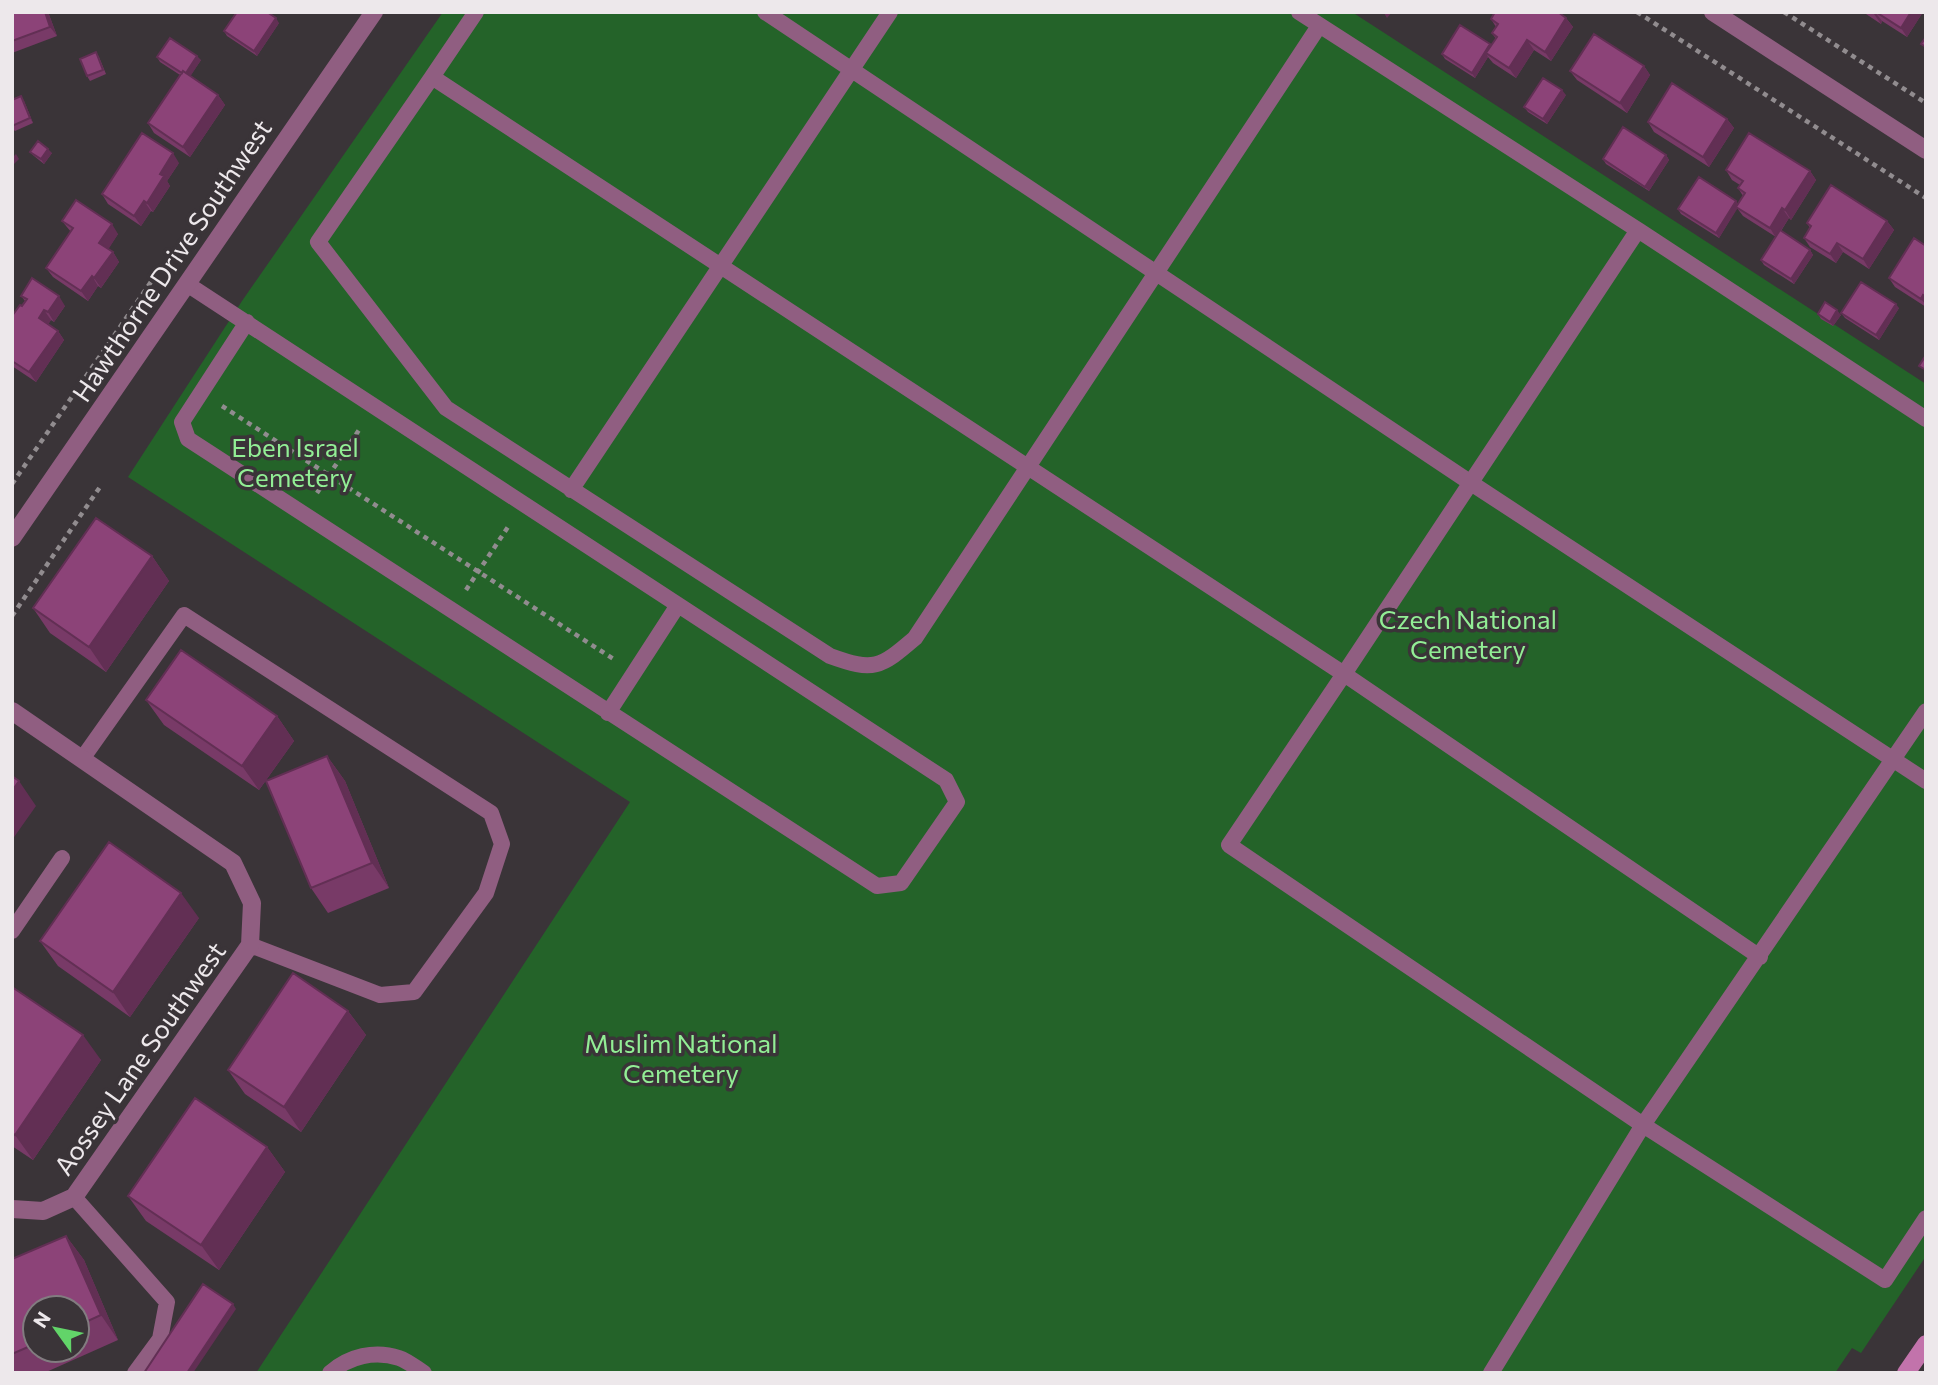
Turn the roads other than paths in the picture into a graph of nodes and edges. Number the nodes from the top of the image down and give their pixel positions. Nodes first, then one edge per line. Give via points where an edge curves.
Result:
1 (374, 12) edge
2 (476, 12) edge
3 (765, 12) edge
4 (890, 12) edge
5 (1299, 12) edge
6 (1713, 12) edge
7 (1319, 26) junction
8 (852, 70) junction
9 (432, 77) junction
10 (1926, 150) edge
11 (1638, 230) junction
12 (720, 267) junction
13 (1155, 272) junction
14 (187, 284) junction
15 (247, 323) junction
16 (1926, 419) edge
17 (1028, 468) junction
18 (1471, 483) junction
19 (571, 490) junction
20 (12, 538) edge
21 (678, 605) junction
22 (1344, 674) junction
23 (12, 711) edge
24 (1926, 711) edge
25 (608, 713) junction
26 (82, 759) junction
27 (1893, 759) junction
28 (1926, 781) edge
29 (62, 858) dead end
30 (12, 931) edge
31 (250, 945) junction
32 (1760, 957) junction
33 (1643, 1125) junction
34 (74, 1197) junction
35 (12, 1209) edge
36 (1926, 1218) edge
37 (1926, 1344) edge
38 (135, 1373) edge
39 (330, 1373) edge
40 (424, 1373) edge
41 (1491, 1373) edge
42 (1906, 1373) edge

1 - 14 street, Hawthorne Drive Southwest
2 - 9 lane
3 - 8 lane
4 - 8 lane
5 - 7 lane
6 - 10 street
7 - 11 lane
7 - 13 lane
8 - 12 lane
8 - 13 lane
9 - 12 lane
9 - 19 lane via 318,242 446,408
11 - 16 lane
11 - 18 lane
12 - 17 lane
12 - 19 lane
13 - 17 lane
13 - 18 lane
14 - 15 lane
14 - 20 street, Hawthorne Drive Southwest
15 - 21 lane
15 - 25 lane via 182,422 188,439
17 - 19 lane via 915,638 888,662 858,666 830,656
17 - 22 lane
18 - 22 lane
18 - 27 lane
21 - 25 lane
21 - 25 lane via 946,780 957,802 901,883 877,886
22 - 32 lane
22 - 33 lane via 1229,845
23 - 26 street, Aossey Lane Southwest
24 - 27 lane
26 - 31 street, Aossey Lane Southwest via 233,863 253,903
26 - 31 lane via 184,615 491,813 502,844 486,893 414,992 380,995
27 - 28 lane
27 - 32 lane
29 - 30 lane
31 - 34 street, Aossey Lane Southwest
32 - 33 lane
33 - 36 lane via 1885,1280
33 - 41 lane
34 - 35 street, Aossey Lane Southwest via 43,1211
34 - 38 lane via 167,1302 160,1339
37 - 42 street
39 - 40 lane via 341,1363 370,1354 400,1358

